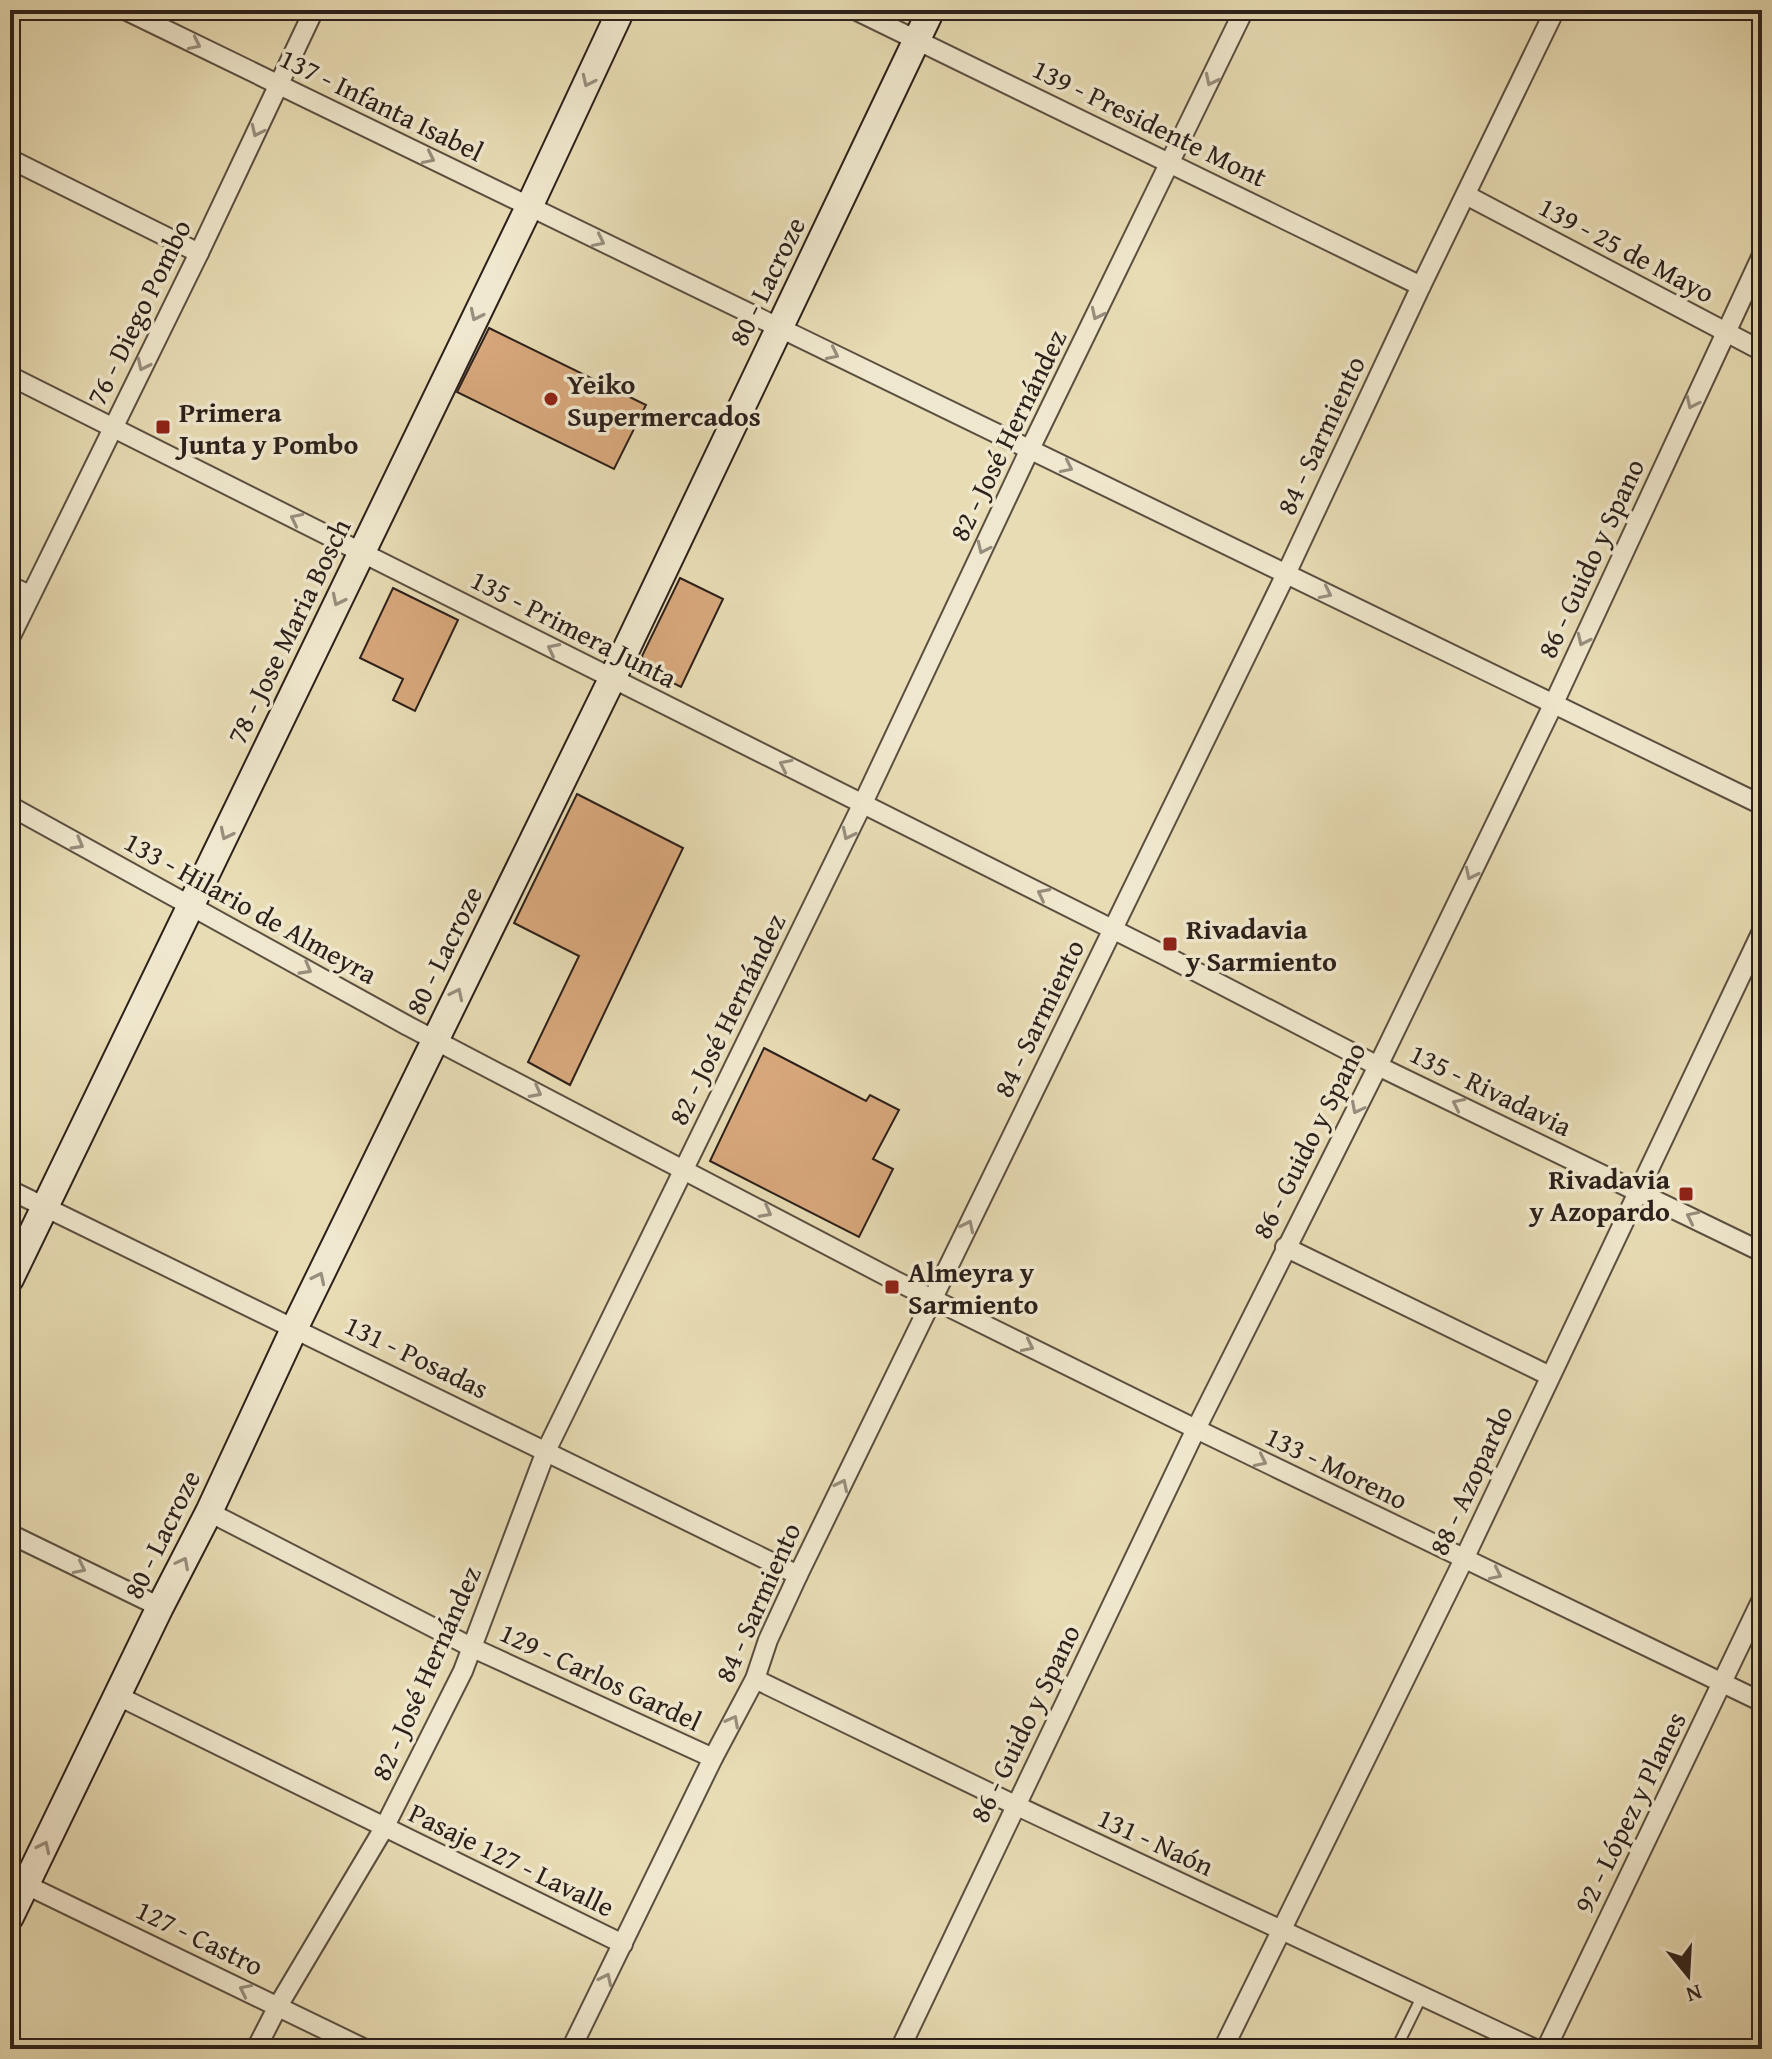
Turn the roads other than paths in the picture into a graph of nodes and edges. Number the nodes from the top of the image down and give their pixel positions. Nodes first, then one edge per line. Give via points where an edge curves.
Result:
1 (125, 10) edge
2 (314, 10) edge
3 (621, 10) edge
4 (855, 10) edge
5 (931, 10) edge
6 (1244, 10) edge
7 (1555, 10) edge
8 (917, 40) junction
9 (279, 84) junction
10 (10, 159) edge
11 (1171, 163) junction
12 (1466, 195) junction
13 (529, 207) junction
14 (199, 253) junction
15 (1762, 255) edge
16 (1421, 286) junction
17 (779, 328) junction
18 (1725, 333) junction
19 (1762, 351) edge
20 (10, 376) edge
21 (112, 428) junction
22 (1030, 449) junction
23 (362, 551) junction
24 (1286, 574) junction
25 (10, 586) edge
26 (30, 595) junction
27 (10, 638) edge
28 (612, 679) junction
29 (1553, 705) junction
30 (863, 803) junction
31 (1762, 805) edge
32 (10, 806) edge
33 (191, 905) junction
34 (1112, 929) junction
35 (1762, 931) edge
36 (435, 1039) junction
37 (1378, 1066) junction
38 (684, 1169) junction
39 (10, 1190) edge
40 (1639, 1192) junction
41 (45, 1207) junction
42 (1285, 1247) junction
43 (1762, 1252) edge
44 (10, 1279) edge
45 (933, 1299) junction
46 (295, 1327) junction
47 (1550, 1376) junction
48 (1196, 1429) junction
49 (546, 1451) junction
50 (209, 1512) junction
51 (10, 1534) edge
52 (1464, 1559) junction
53 (798, 1575) junction
54 (1762, 1599) edge
55 (160, 1607) junction
56 (473, 1648) junction
57 (755, 1679) junction
58 (1723, 1683) junction
59 (118, 1696) junction
60 (1762, 1702) edge
61 (713, 1758) junction
62 (1015, 1805) junction
63 (384, 1828) junction
64 (18, 1881) edge
65 (10, 1917) edge
66 (1280, 1930) junction
67 (623, 1944) junction
68 (1422, 1996) junction
69 (278, 2006) junction
70 (573, 2048) edge
71 (256, 2049) edge
72 (365, 2049) edge
73 (900, 2049) edge
74 (1223, 2049) edge
75 (1396, 2049) edge
76 (1535, 2049) edge
77 (1546, 2049) edge

1 -> 9 street, 137 - Infanta Isabel
2 - 9 street, 76 - Diego Pombo
3 -> 13 street, 78 - Jose Maria Bosch
4 - 8 street, 139 - Presidente Mont
5 - 8 street, 80 - Lacroze
6 -> 11 street, 82 - José Hernández
7 - 12 street, 84 - Sarmiento
8 - 11 street, 139 - Presidente Mont
8 - 17 street, 80 - Lacroze
9 -> 13 street, 137 - Infanta Isabel
9 -> 14 street, 76 - Diego Pombo
10 - 14 street
11 - 16 street, 139 - Presidente Mont
11 -> 22 street, 82 - José Hernández
12 - 16 street, 84 - Sarmiento
12 - 18 street, 139 - 25 de Mayo
13 -> 17 street, 137 - Infanta Isabel
13 -> 23 street, 78 - Jose Maria Bosch
14 -> 21 street, 76 - Diego Pombo
15 - 18 street, 86 - Guido y Spano
16 - 24 street, 84 - Sarmiento
17 -> 22 street, 137 - Infanta Isabel
17 - 28 street, 80 - Lacroze
18 - 19 street, 139 - 25 de Mayo
18 -> 29 street, 86 - Guido y Spano
20 - 21 street, 135 - Primera Junta
23 -> 21 street, 135 - Primera Junta
21 - 26 street, 76 - Diego Pombo
22 -> 24 street, 137 - Infanta Isabel
22 -> 30 street, 82 - José Hernández
28 -> 23 street, 135 - Primera Junta
23 -> 33 street, 78 - Jose Maria Bosch
24 -> 29 street, 137 - Infanta Isabel
24 - 34 street, 84 - Sarmiento
25 - 26 street
26 - 27 street, 76 - Diego Pombo
30 -> 28 street, 135 - Primera Junta
36 -> 28 street, 80 - Lacroze
29 - 31 street, 137 - Infanta Isabel
29 -> 37 street, 86 - Guido y Spano
34 -> 30 street, 135 - Primera Junta
30 -> 38 street, 82 - José Hernández
32 -> 33 street, 133 - Hilario de Almeyra
33 -> 36 street, 133 - Hilario de Almeyra
33 - 41 street, 78 - Jose Maria Bosch
34 - 37 street, 135 - Rivadavia
45 -> 34 street, 84 - Sarmiento
35 - 40 street, 88 - Azopardo
36 -> 38 street, 133 - Hilario de Almeyra
46 -> 36 street, 80 - Lacroze
40 -> 37 street, 135 - Rivadavia
37 -> 42 street, 86 - Guido y Spano
38 -> 45 street, 133 - Hilario de Almeyra
38 - 49 street, 82 - José Hernández
39 - 41 street, 131 - Posadas
43 -> 40 street, 135 - Rivadavia
40 - 47 street, 88 - Azopardo
41 - 44 street, 78 - Jose Maria Bosch
41 - 46 street, 131 - Posadas
42 - 47 street
42 - 48 street, 86 - Guido y Spano
45 -> 48 street, 133 - Moreno
53 -> 45 street, 84 - Sarmiento
46 - 49 street, 131 - Posadas
46 - 50 street, 80 - Lacroze
47 - 52 street, 88 - Azopardo
48 -> 52 street, 133 - Moreno
48 - 62 street, 86 - Guido y Spano
49 - 53 street, 131 - Posadas
49 - 56 street, 82 - José Hernández
55 -> 50 street, 80 - Lacroze
50 - 56 street, 129 - Carlos Gardel
51 -> 55 street
52 -> 58 street, 133 - Moreno
52 - 66 street, 88 - Azopardo
53 - 57 street, 84 - Sarmiento
54 - 58 street, 92 - López y Planes
55 - 59 street, 80 - Lacroze
56 - 61 street, 129 - Carlos Gardel
56 - 63 street, 82 - José Hernández
61 -> 57 street, 84 - Sarmiento
57 - 62 street, 131 - Naón
58 - 60 street, 133 - Moreno
58 - 77 street, 92 - López y Planes
59 - 63 street, Pasaje 127 - Lavalle
64 -> 59 street, 80 - Lacroze
61 - 67 street, 84 - Sarmiento
62 - 66 street, 131 - Naón
62 - 73 street, 86 - Guido y Spano
63 - 67 street, Pasaje 127 - Lavalle
63 - 69 street, 82 - José Hernández
64 - 65 street, 80 - Lacroze
69 -> 64 street, 127 - Castro
66 - 68 street, 131 - Naón
66 - 74 street, 88 - Azopardo
70 -> 67 street, 84 - Sarmiento
68 - 75 lane
68 - 76 street, 131 - Naón
69 - 71 street, 82 - José Hernández
69 - 72 street, 127 - Castro

